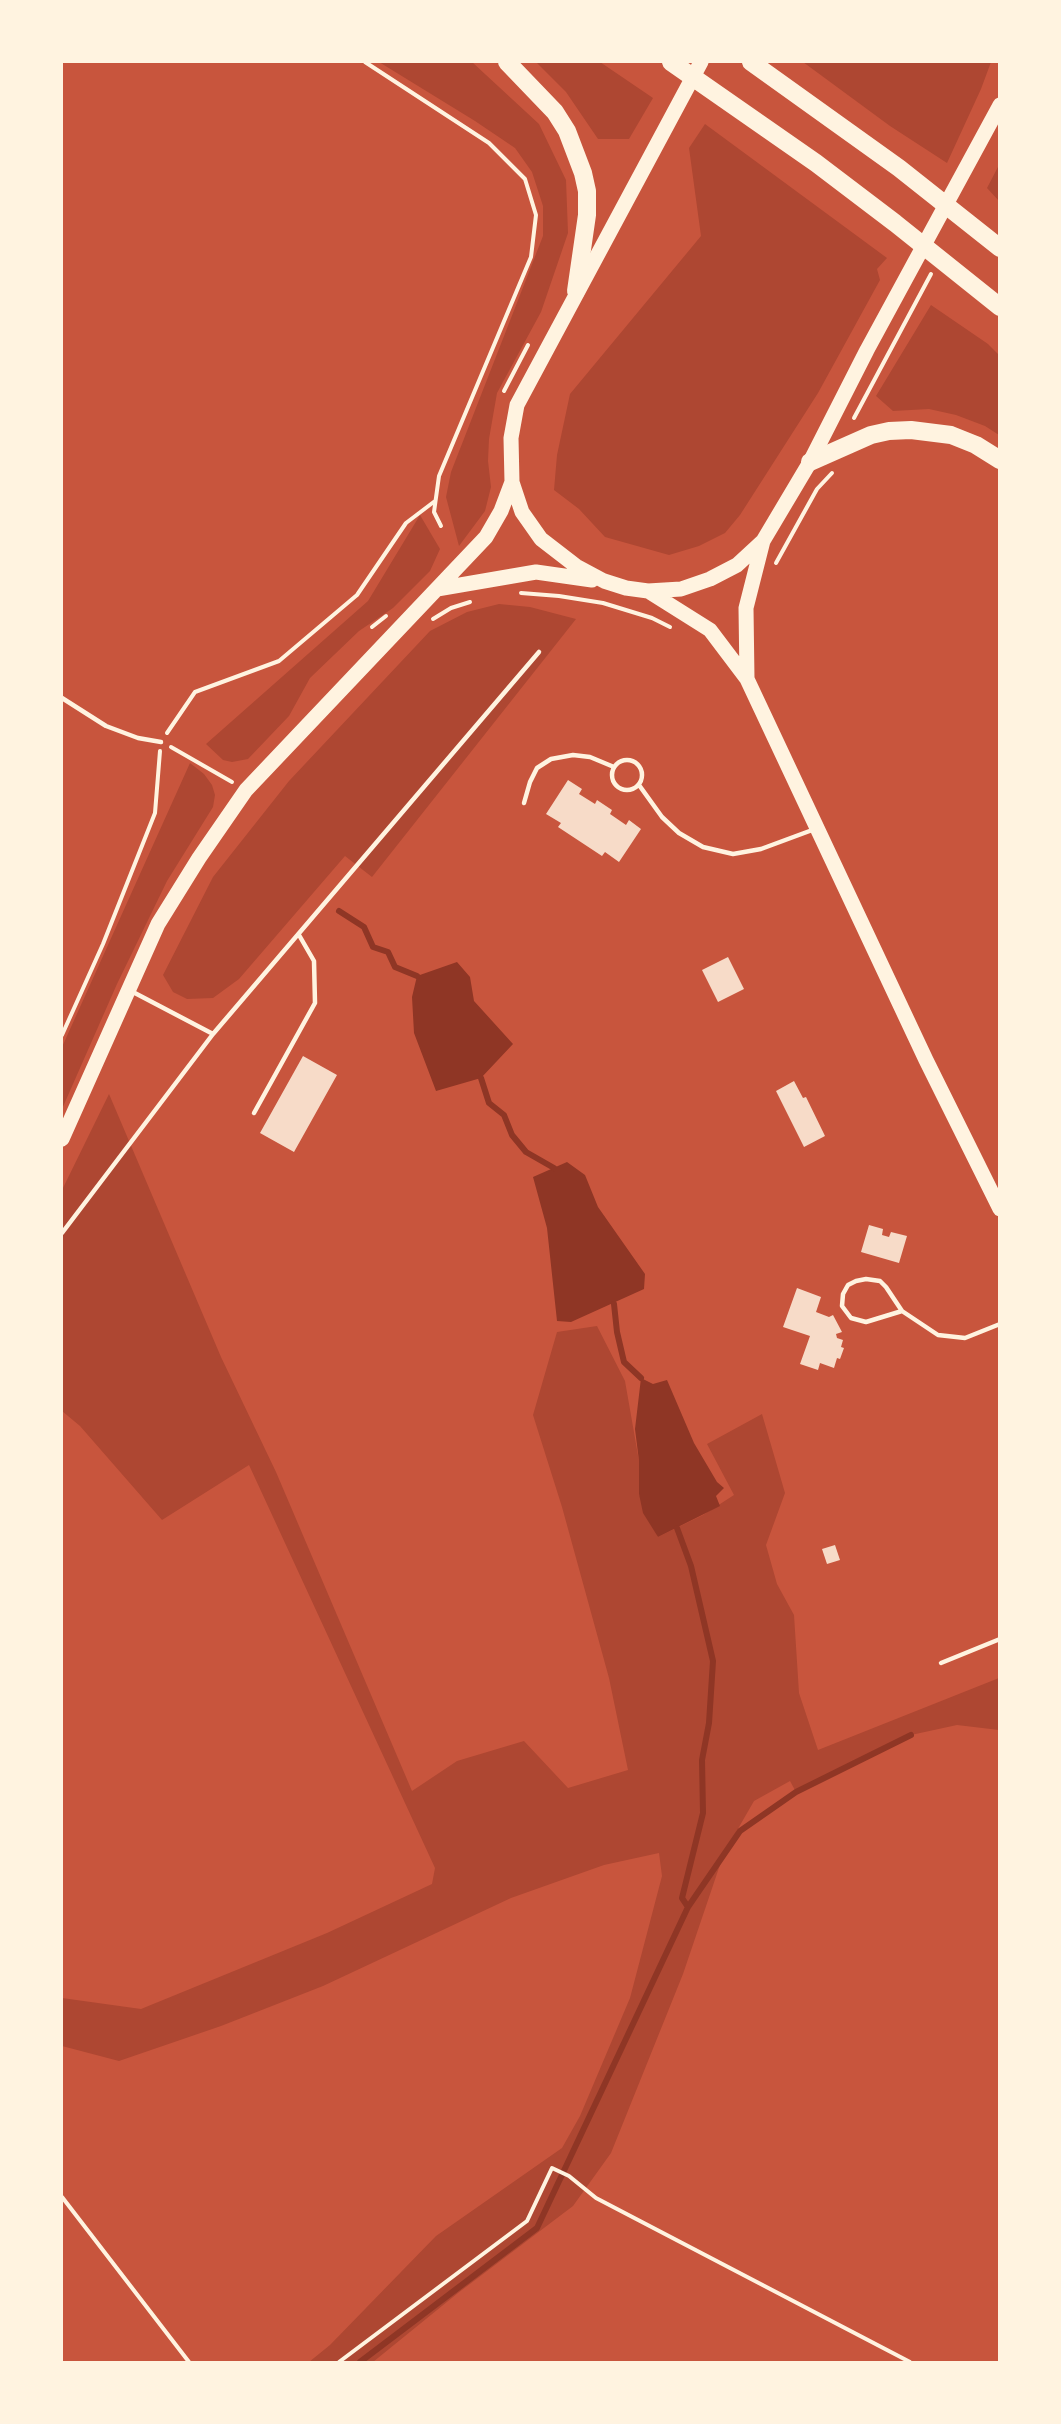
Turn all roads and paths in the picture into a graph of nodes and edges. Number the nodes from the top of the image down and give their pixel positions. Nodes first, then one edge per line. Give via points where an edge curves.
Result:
1 (365, 62) edge
2 (507, 62) edge
3 (671, 62) edge
4 (701, 62) edge
5 (751, 62) edge
6 (999, 105) edge
7 (999, 248) edge
8 (576, 291) junction
9 (919, 297) dead end
10 (999, 307) edge
11 (849, 444) junction
12 (999, 460) edge
13 (810, 462) junction
14 (839, 469) dead end
15 (512, 482) junction
16 (436, 501) junction
17 (441, 526) dead end
18 (763, 541) junction
19 (772, 570) dead end
20 (604, 581) junction
21 (437, 589) junction
22 (648, 591) junction
23 (516, 594) dead end
24 (477, 599) dead end
25 (432, 620) dead end
26 (680, 632) dead end
27 (539, 652) dead end
28 (747, 679) junction
29 (62, 698) edge
30 (160, 742) junction
31 (614, 767) junction
32 (639, 785) junction
33 (246, 790) junction
34 (524, 803) dead end
35 (817, 828) junction
36 (299, 935) junction
37 (128, 989) junction
38 (213, 1034) junction
39 (62, 1035) edge
40 (254, 1113) dead end
41 (62, 1139) edge
42 (999, 1209) edge
43 (62, 1233) edge
44 (902, 1311) junction
45 (999, 1324) edge
46 (999, 1639) edge
47 (941, 1663) dead end
48 (62, 2197) edge
49 (189, 2362) edge
50 (339, 2362) edge
51 (910, 2362) edge

1 - 16 path via 489,143 525,178 536,215 531,257 439,476
2 - 8 highway via 555,112 584,173 587,215
3 - 10 highway via 816,163
4 - 8 main road
5 - 7 highway via 899,168
6 - 13 main road
8 - 15 main road via 517,405 511,438
9 - 11 path via 845,433
11 - 12 highway via 889,431 929,430 976,445
11 - 13 highway
13 - 18 main road
14 - 19 path via 817,489
15 - 20 main road via 522,512 541,539 576,566
15 - 21 main road via 486,537
16 - 17 path via 434,512
16 - 30 path via 405,523 357,595 279,661 195,692
18 - 22 main road via 736,565 710,579 681,589
18 - 28 main road via 746,608
20 - 21 main road via 536,572
20 - 22 main road
21 - 33 main road
22 - 28 main road via 710,630
23 - 26 path via 603,603 652,618
24 - 25 path
27 - 36 lane
28 - 35 main road
29 - 30 lane via 106,726
30 - 33 path
30 - 39 path via 155,813
31 - 32 lane via 613,781 620,788 630,790
31 - 32 lane via 626,760 635,762 642,770
31 - 34 lane via 590,757 551,759 537,768
32 - 35 lane via 662,817 703,847 733,854 761,849
33 - 37 main road via 158,924
35 - 42 main road
36 - 38 lane
36 - 40 lane via 314,961 315,1002
37 - 38 lane
37 - 41 main road
38 - 43 lane
44 - 44 lane via 866,1322 851,1318 842,1306 843,1294 856,1281 880,1281
44 - 45 lane via 938,1335 965,1338
46 - 47 lane
48 - 49 path
50 - 51 path via 527,2221 552,2168 596,2198

